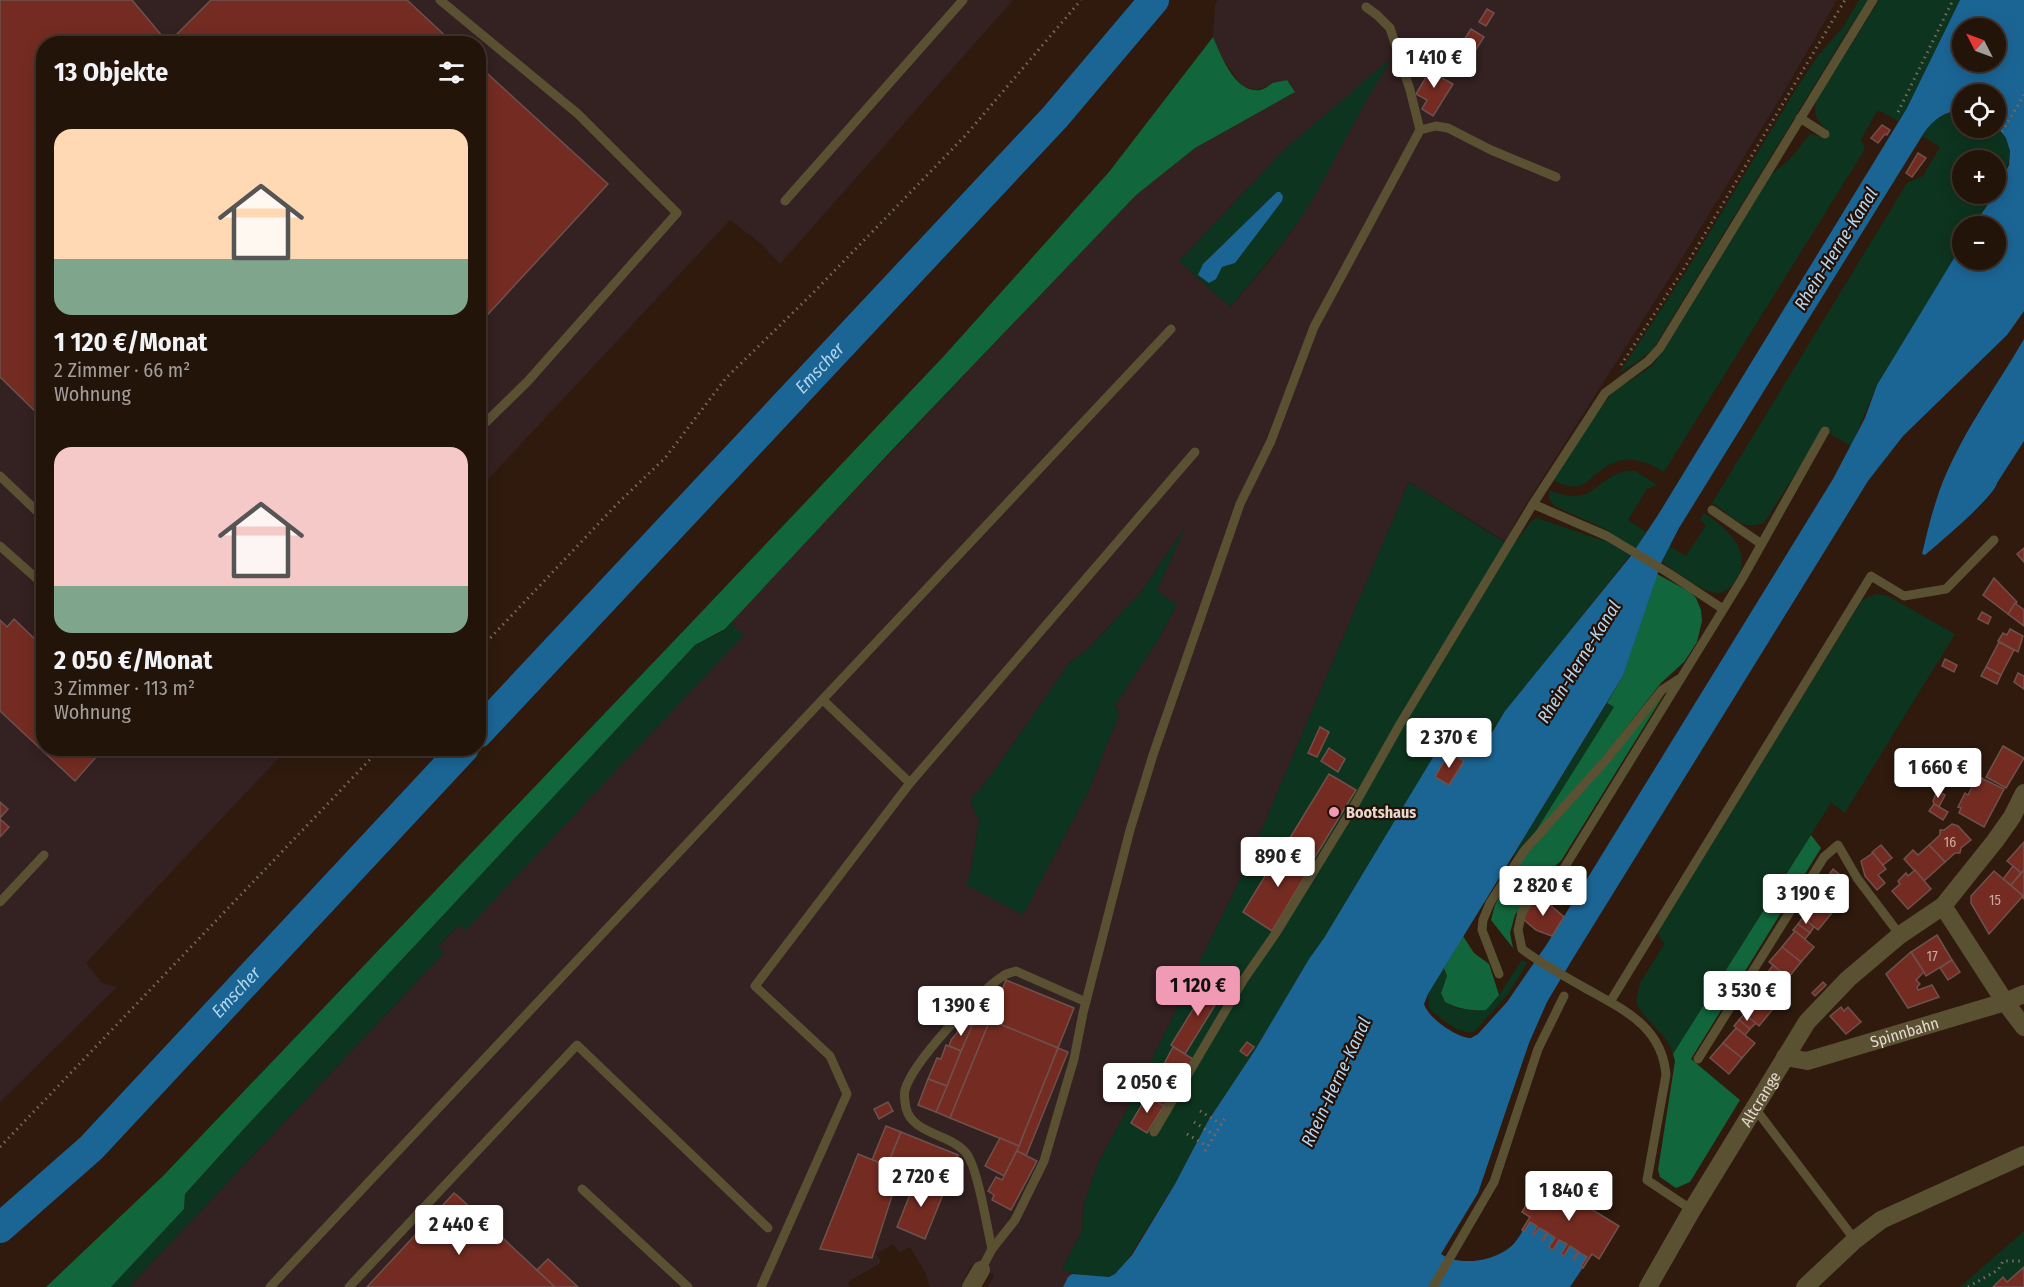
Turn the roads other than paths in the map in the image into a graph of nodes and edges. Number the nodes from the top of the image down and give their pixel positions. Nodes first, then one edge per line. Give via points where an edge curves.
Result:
1 (440, 0) edge
2 (963, 0) edge
3 (1873, 0) edge
4 (1366, 7) dead end
5 (484, 36) edge
6 (486, 38) edge
7 (1800, 118) junction
8 (1420, 130) junction
9 (1825, 134) dead end
10 (1556, 177) dead end
11 (785, 201) dead end
12 (1172, 329) dead end
13 (486, 422) edge
14 (1825, 431) dead end
15 (1195, 452) dead end
16 (1, 480) edge
17 (1533, 504) junction
18 (1712, 510) dead end
19 (36, 511) edge
20 (1994, 540) dead end
21 (1760, 543) junction
22 (0, 546) edge
23 (36, 578) edge
24 (1723, 609) junction
25 (1681, 678) junction
26 (823, 700) junction
27 (910, 783) junction
28 (2024, 793) edge
29 (44, 855) dead end
30 (0, 902) edge
31 (1943, 906) junction
32 (1900, 935) junction
33 (1499, 974) dead end
34 (2024, 994) edge
35 (1564, 996) dead end
36 (1086, 1002) junction
37 (1610, 1002) junction
38 (2006, 1002) junction
39 (2024, 1027) edge
40 (1785, 1057) junction
41 (1698, 1059) dead end
42 (1754, 1107) junction
43 (1154, 1132) dead end
44 (2024, 1155) edge
45 (582, 1190) dead end
46 (1692, 1210) junction
47 (768, 1228) dead end
48 (1855, 1240) junction
49 (993, 1249) junction
50 (981, 1269) joint
51 (270, 1287) edge
52 (349, 1287) edge
53 (688, 1287) edge
54 (761, 1287) edge
55 (971, 1287) edge
56 (1433, 1287) edge
57 (1648, 1287) edge
58 (1805, 1287) edge

1 - 5 lane
2 - 11 lane
3 - 7 lane
4 - 8 lane via 1390,28
6 - 13 lane via 578,114 677,213 528,381
7 - 9 lane
7 - 17 lane via 1660,348 1605,393
8 - 10 lane via 1448,128
8 - 36 lane via 1314,327 1271,441 1240,504 1136,808
12 - 26 lane
14 - 21 lane
15 - 27 lane
16 - 19 lane
17 - 24 lane via 1607,536
17 - 43 lane
18 - 21 lane
20 - 37 lane via 1946,589 1904,596 1871,576
21 - 24 lane
22 - 23 lane
24 - 25 lane
25 - 33 lane via 1662,690 1606,760 1524,851 1490,903 1482,930
25 - 37 lane via 1561,873 1539,886 1522,912 1518,930 1522,949
26 - 27 lane
26 - 51 lane
27 - 54 lane via 755,986 830,1056 847,1094
28 - 31 street, Altcrange via 1995,841
29 - 30 lane
31 - 32 street, Altcrange
31 - 38 street
32 - 40 street, Altcrange via 1823,1005
32 - 41 lane via 1857,878 1838,845 1824,857
34 - 38 street, Spinnbahn
35 - 56 lane via 1538,1049 1494,1182
36 - 49 lane via 1044,1161 1015,1220
36 - 49 lane via 1016,971 1004,975 968,1005 921,1061 905,1090 906,1109 915,1122 957,1143 967,1154 974,1167
37 - 46 lane via 1633,1015 1651,1034 1665,1059 1666,1075 1647,1180
38 - 39 street
38 - 40 street, Spinnbahn via 1807,1061
40 - 42 street, Altcrange
42 - 46 street, Altcrange
42 - 48 lane
44 - 48 street via 1881,1220
45 - 53 lane
46 - 57 street, Altcrange
47 - 52 lane via 577,1045
48 - 58 street
49 - 50 lane
50 - 55 street

